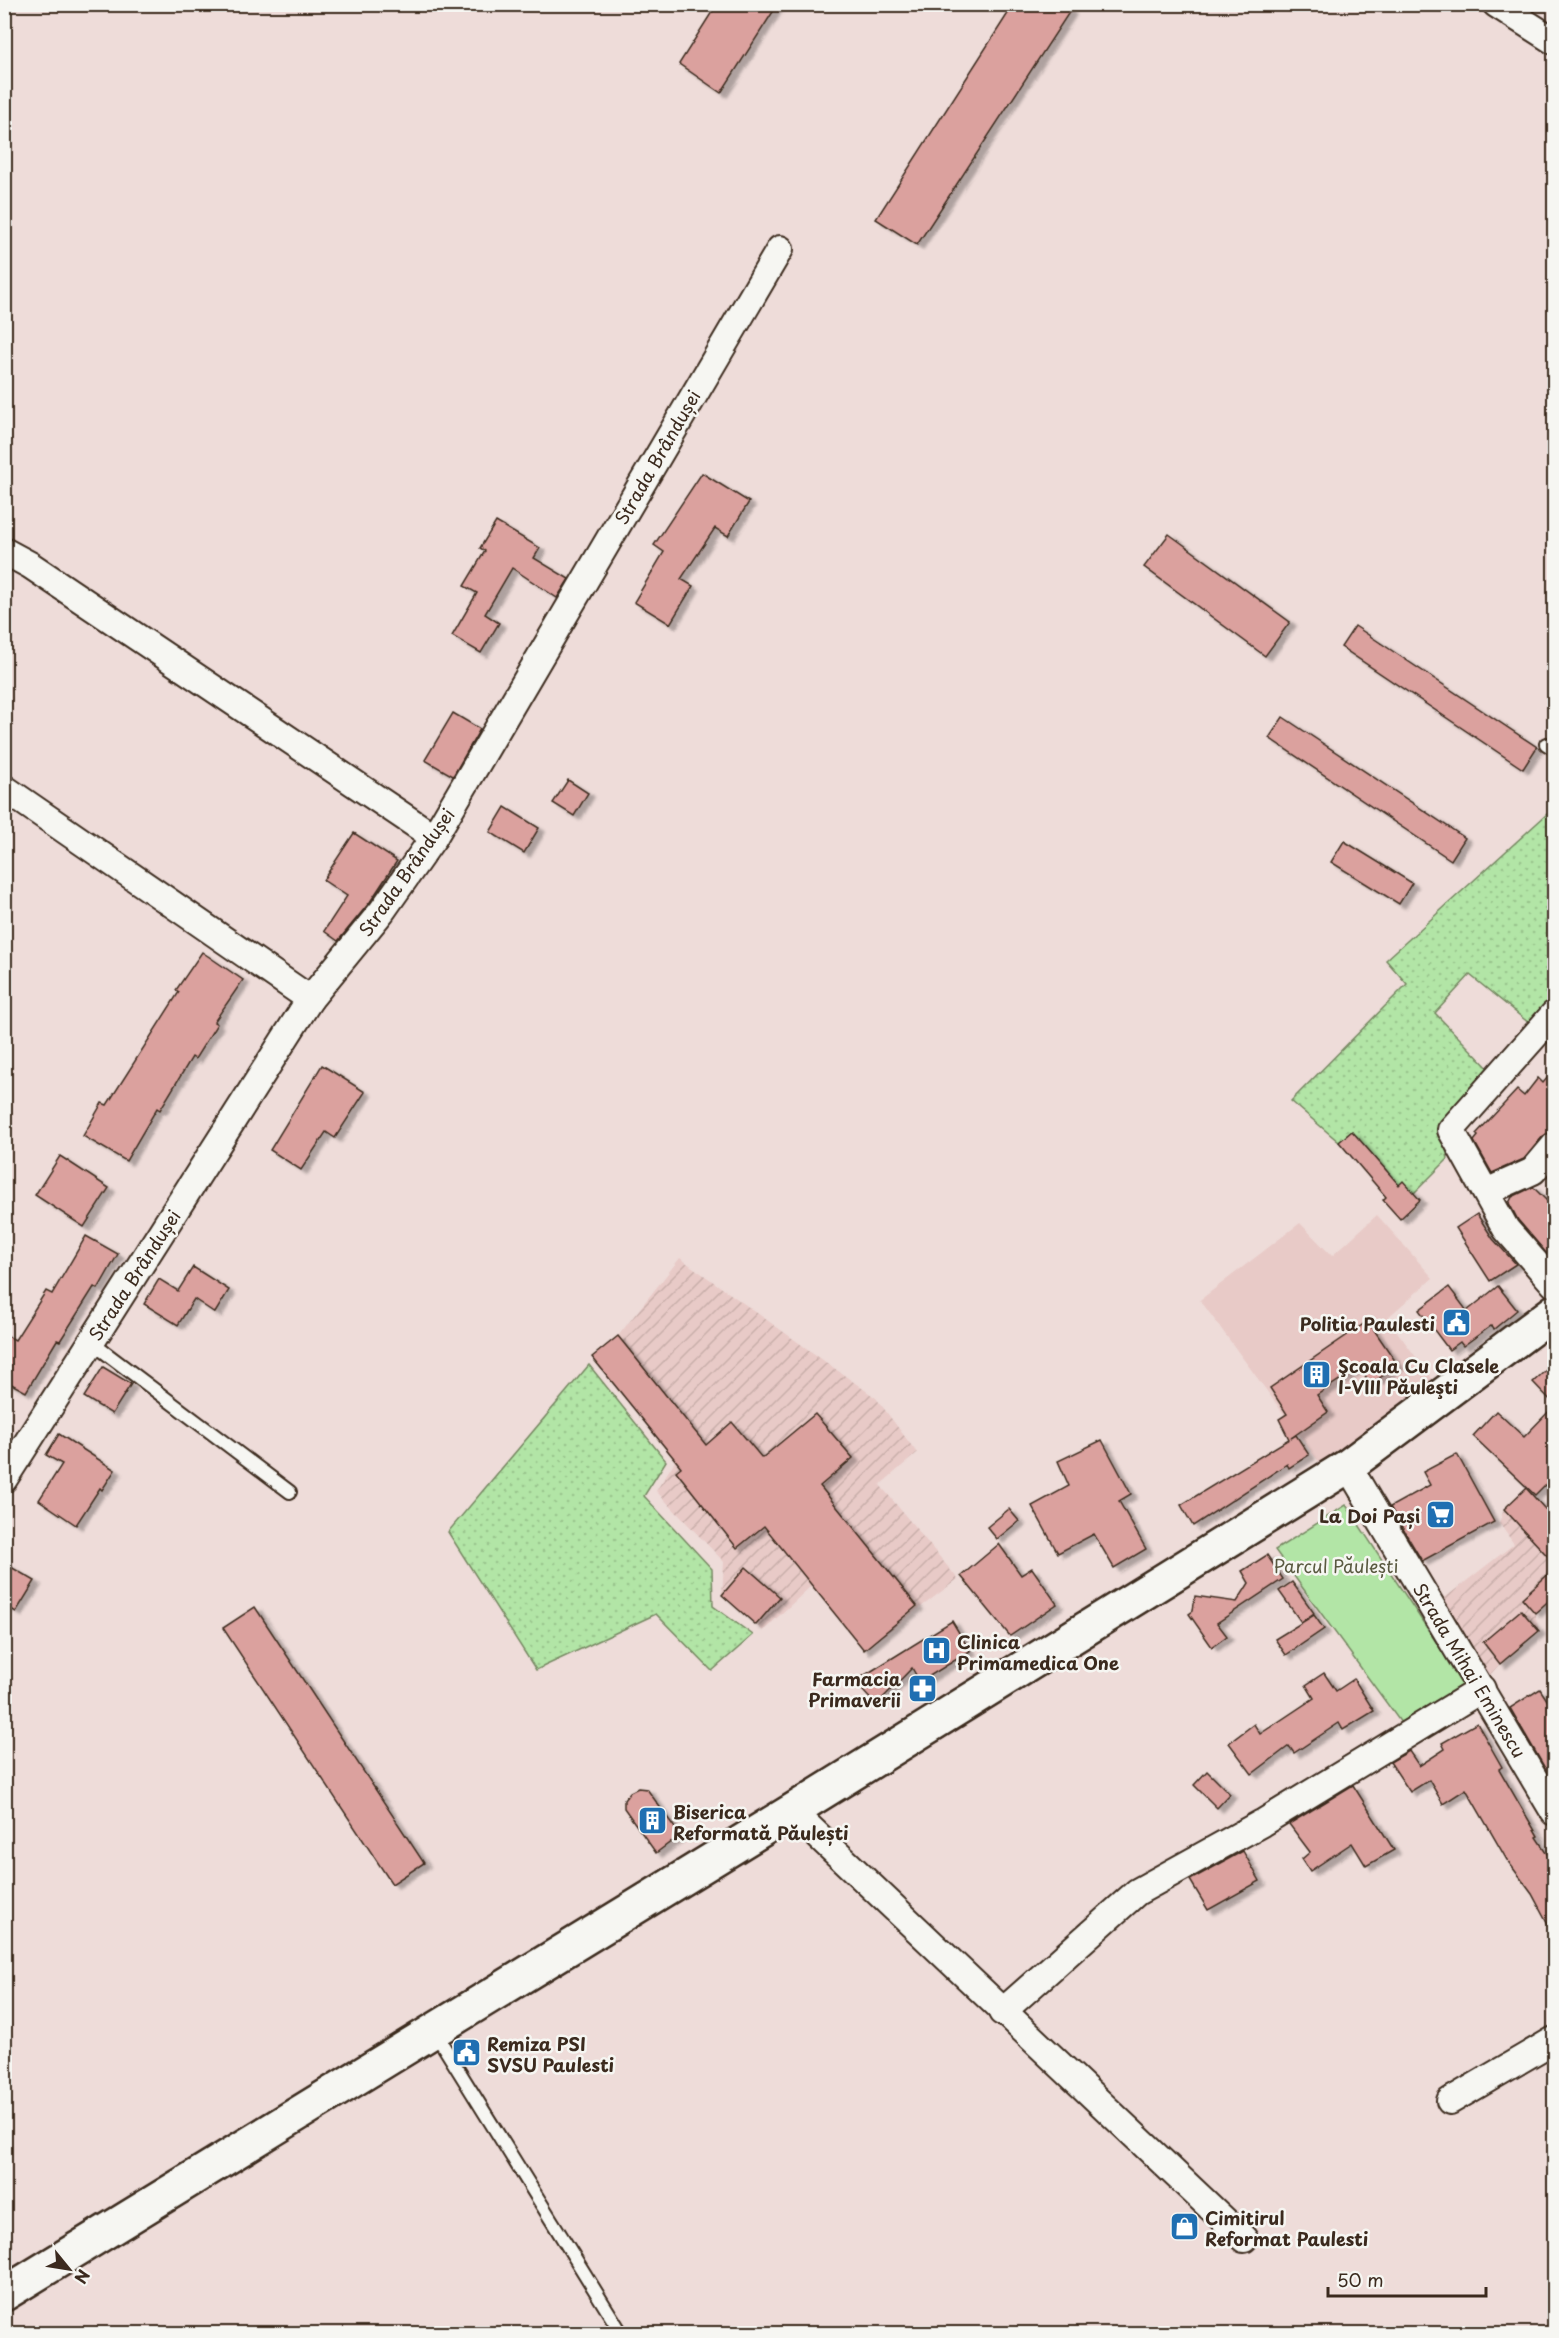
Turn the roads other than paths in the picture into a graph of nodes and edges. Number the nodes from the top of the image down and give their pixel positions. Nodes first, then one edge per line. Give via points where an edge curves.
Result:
1 (1496, 4) edge
2 (1554, 41) edge
3 (780, 249) dead end
4 (4, 551) edge
5 (4, 788) edge
6 (434, 837) junction
7 (310, 999) junction
8 (1554, 1014) edge
9 (1554, 1146) edge
10 (1486, 1192) junction
11 (1554, 1284) edge
12 (1554, 1312) edge
13 (92, 1342) junction
14 (1348, 1466) junction
15 (4, 1479) edge
16 (290, 1492) dead end
17 (1482, 1689) junction
18 (792, 1811) junction
19 (1554, 1812) edge
20 (1002, 2012) junction
21 (433, 2030) junction
22 (1554, 2040) edge
23 (1450, 2101) dead end
24 (1244, 2239) dead end
25 (4, 2294) edge
26 (622, 2334) edge

1 - 2 street
3 - 6 street, Strada Brândușei
4 - 6 street
5 - 7 street
6 - 7 street, Strada Brândușei via 382,911
7 - 13 street, Strada Brândușei
8 - 10 street via 1451,1130
9 - 10 street via 1533,1171
10 - 11 street via 1506,1229
12 - 14 main road
13 - 15 street, Strada Brândușei
13 - 16 lane
14 - 17 street, Strada Mihai Eminescu
14 - 18 main road
17 - 19 street, Strada Mihai Eminescu
17 - 20 street via 1262,1823 1137,1893
18 - 20 street
18 - 21 main road
20 - 24 street
21 - 25 main road
21 - 26 lane
22 - 23 street

